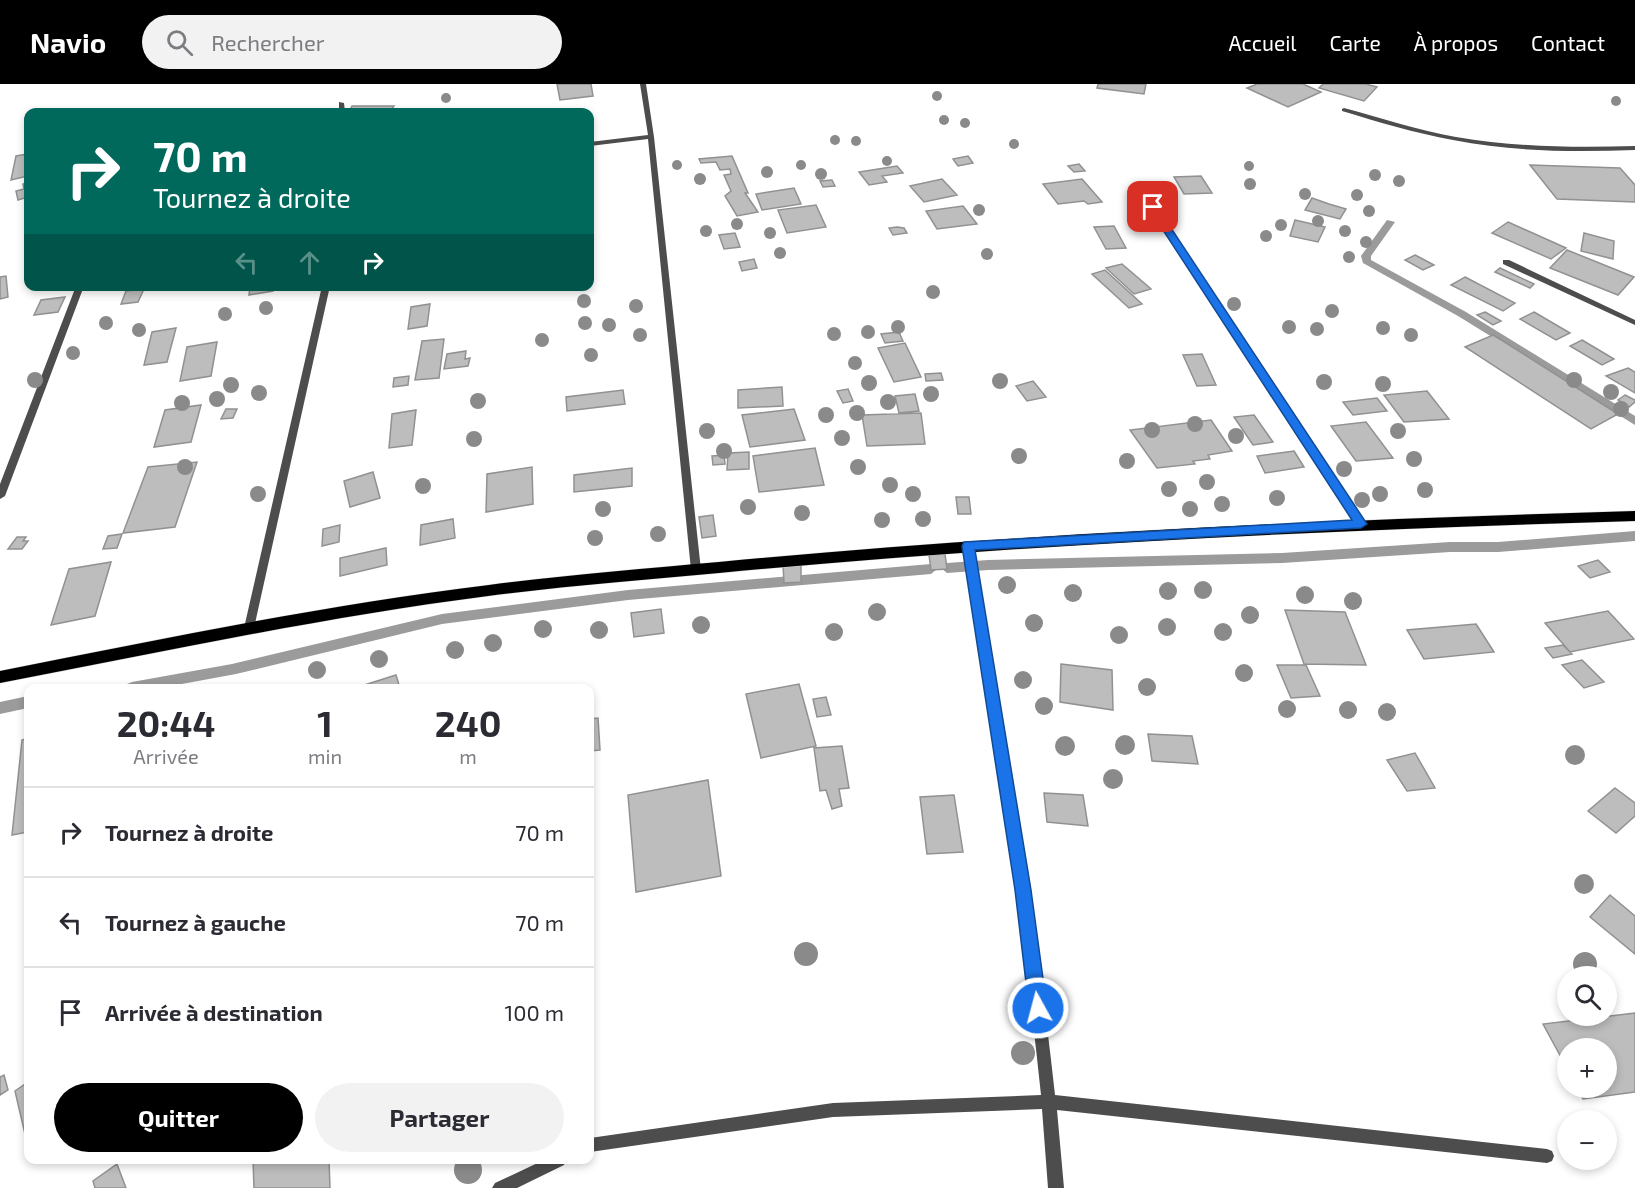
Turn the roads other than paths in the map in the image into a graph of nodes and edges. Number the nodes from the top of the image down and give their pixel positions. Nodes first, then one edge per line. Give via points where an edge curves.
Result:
1 (643, 84) edge
2 (341, 102) dead end
3 (342, 108) edge
4 (1344, 110) dead end
5 (651, 137) junction
6 (594, 144) edge
7 (1635, 148) edge
8 (1140, 188) dead end
9 (1506, 262) dead end
10 (78, 291) edge
11 (326, 291) edge
12 (1635, 323) edge
13 (0, 496) edge
14 (1635, 516) edge
15 (1361, 524) junction
16 (968, 546) junction
17 (696, 570) junction
18 (249, 628) junction
19 (0, 677) edge
20 (1050, 1102) junction
21 (594, 1143) edge
22 (1547, 1156) dead end
23 (551, 1164) edge
24 (500, 1188) edge
25 (1056, 1188) edge

1 - 5 street
2 - 3 street
4 - 7 street via 1430,134 1513,146
5 - 6 street
5 - 17 street
8 - 15 street
9 - 12 street
10 - 13 street
11 - 18 street
14 - 15 main road
15 - 16 main road
16 - 17 main road
16 - 20 street via 1023,890
17 - 18 main road via 451,596
18 - 19 main road
20 - 21 street via 833,1110
20 - 22 street
20 - 25 street
23 - 24 street

